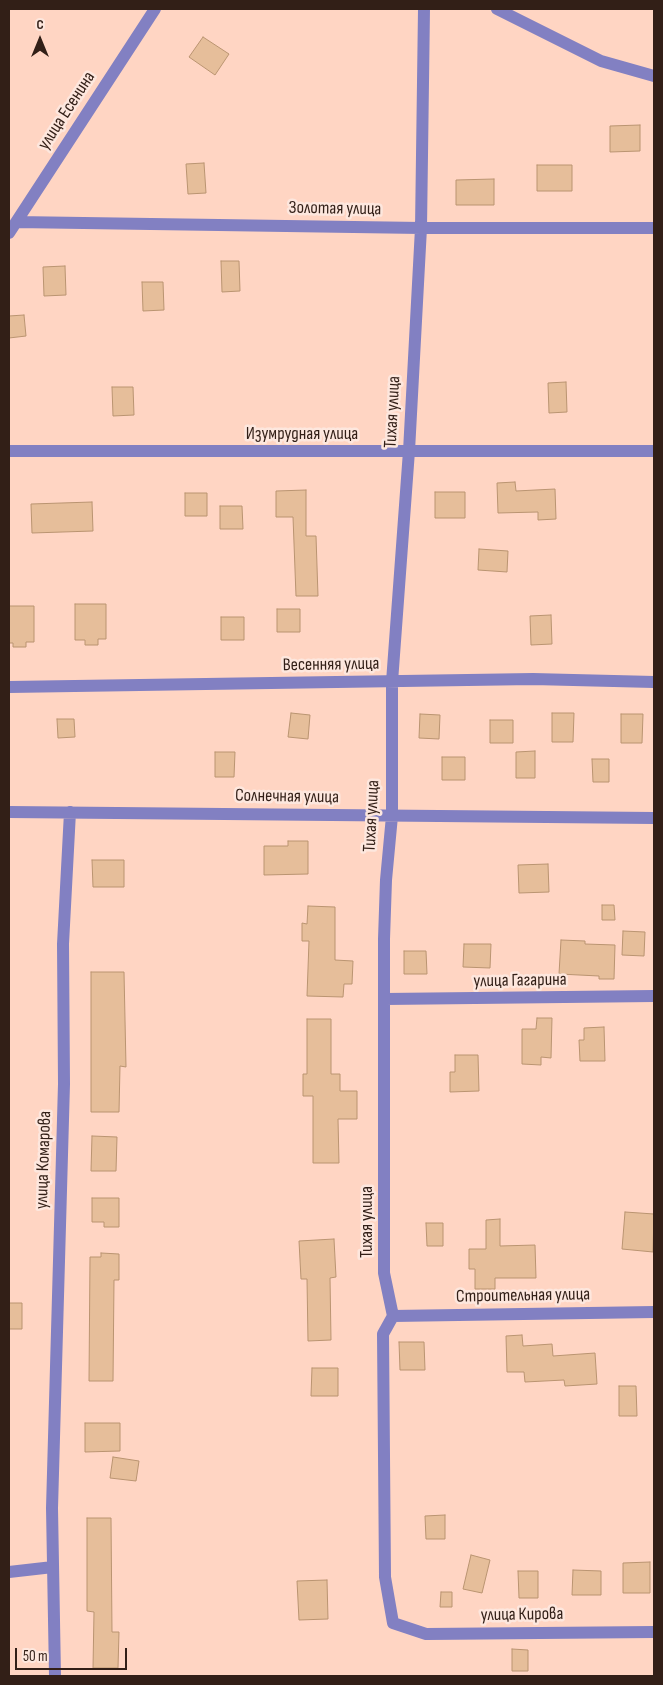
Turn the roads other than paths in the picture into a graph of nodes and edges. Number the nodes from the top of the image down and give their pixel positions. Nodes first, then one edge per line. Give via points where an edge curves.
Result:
1 (155, 9) edge
2 (424, 9) edge
3 (497, 9) edge
4 (654, 76) edge
5 (12, 227) edge
6 (420, 228) junction
7 (654, 228) edge
8 (9, 451) edge
9 (654, 451) edge
10 (409, 452) junction
11 (392, 682) junction
12 (654, 682) edge
13 (9, 687) edge
14 (9, 812) edge
15 (70, 812) junction
16 (392, 816) junction
17 (654, 818) edge
18 (654, 996) edge
19 (385, 999) junction
20 (654, 1312) edge
21 (393, 1316) junction
22 (53, 1567) junction
23 (9, 1572) edge
24 (654, 1632) edge
25 (55, 1676) edge

1 - 5 street, улица Есенина
2 - 6 street, Тихая улица
3 - 4 street via 601,61
5 - 6 street, Золотая улица
6 - 7 street, Золотая улица
6 - 10 street, Тихая улица
8 - 10 street, Изумрудная улица
9 - 10 street, Изумрудная улица
10 - 11 street, Тихая улица
11 - 12 street, Весенняя улица via 533,679
11 - 13 street, Весенняя улица
11 - 16 street, Тихая улица
14 - 15 street, Солнечная улица
15 - 16 street, Солнечная улица
15 - 22 street, улица Комарова via 63,944 64,1084
16 - 17 street, Солнечная улица
16 - 19 street, Тихая улица via 386,880
18 - 19 street, улица Гагарина
19 - 21 street, Тихая улица via 384,1273
20 - 21 street, Строительная улица
21 - 24 street, улица Кирова via 384,1334 385,1576 393,1623 426,1634
22 - 23 street
22 - 25 street, улица Комарова

